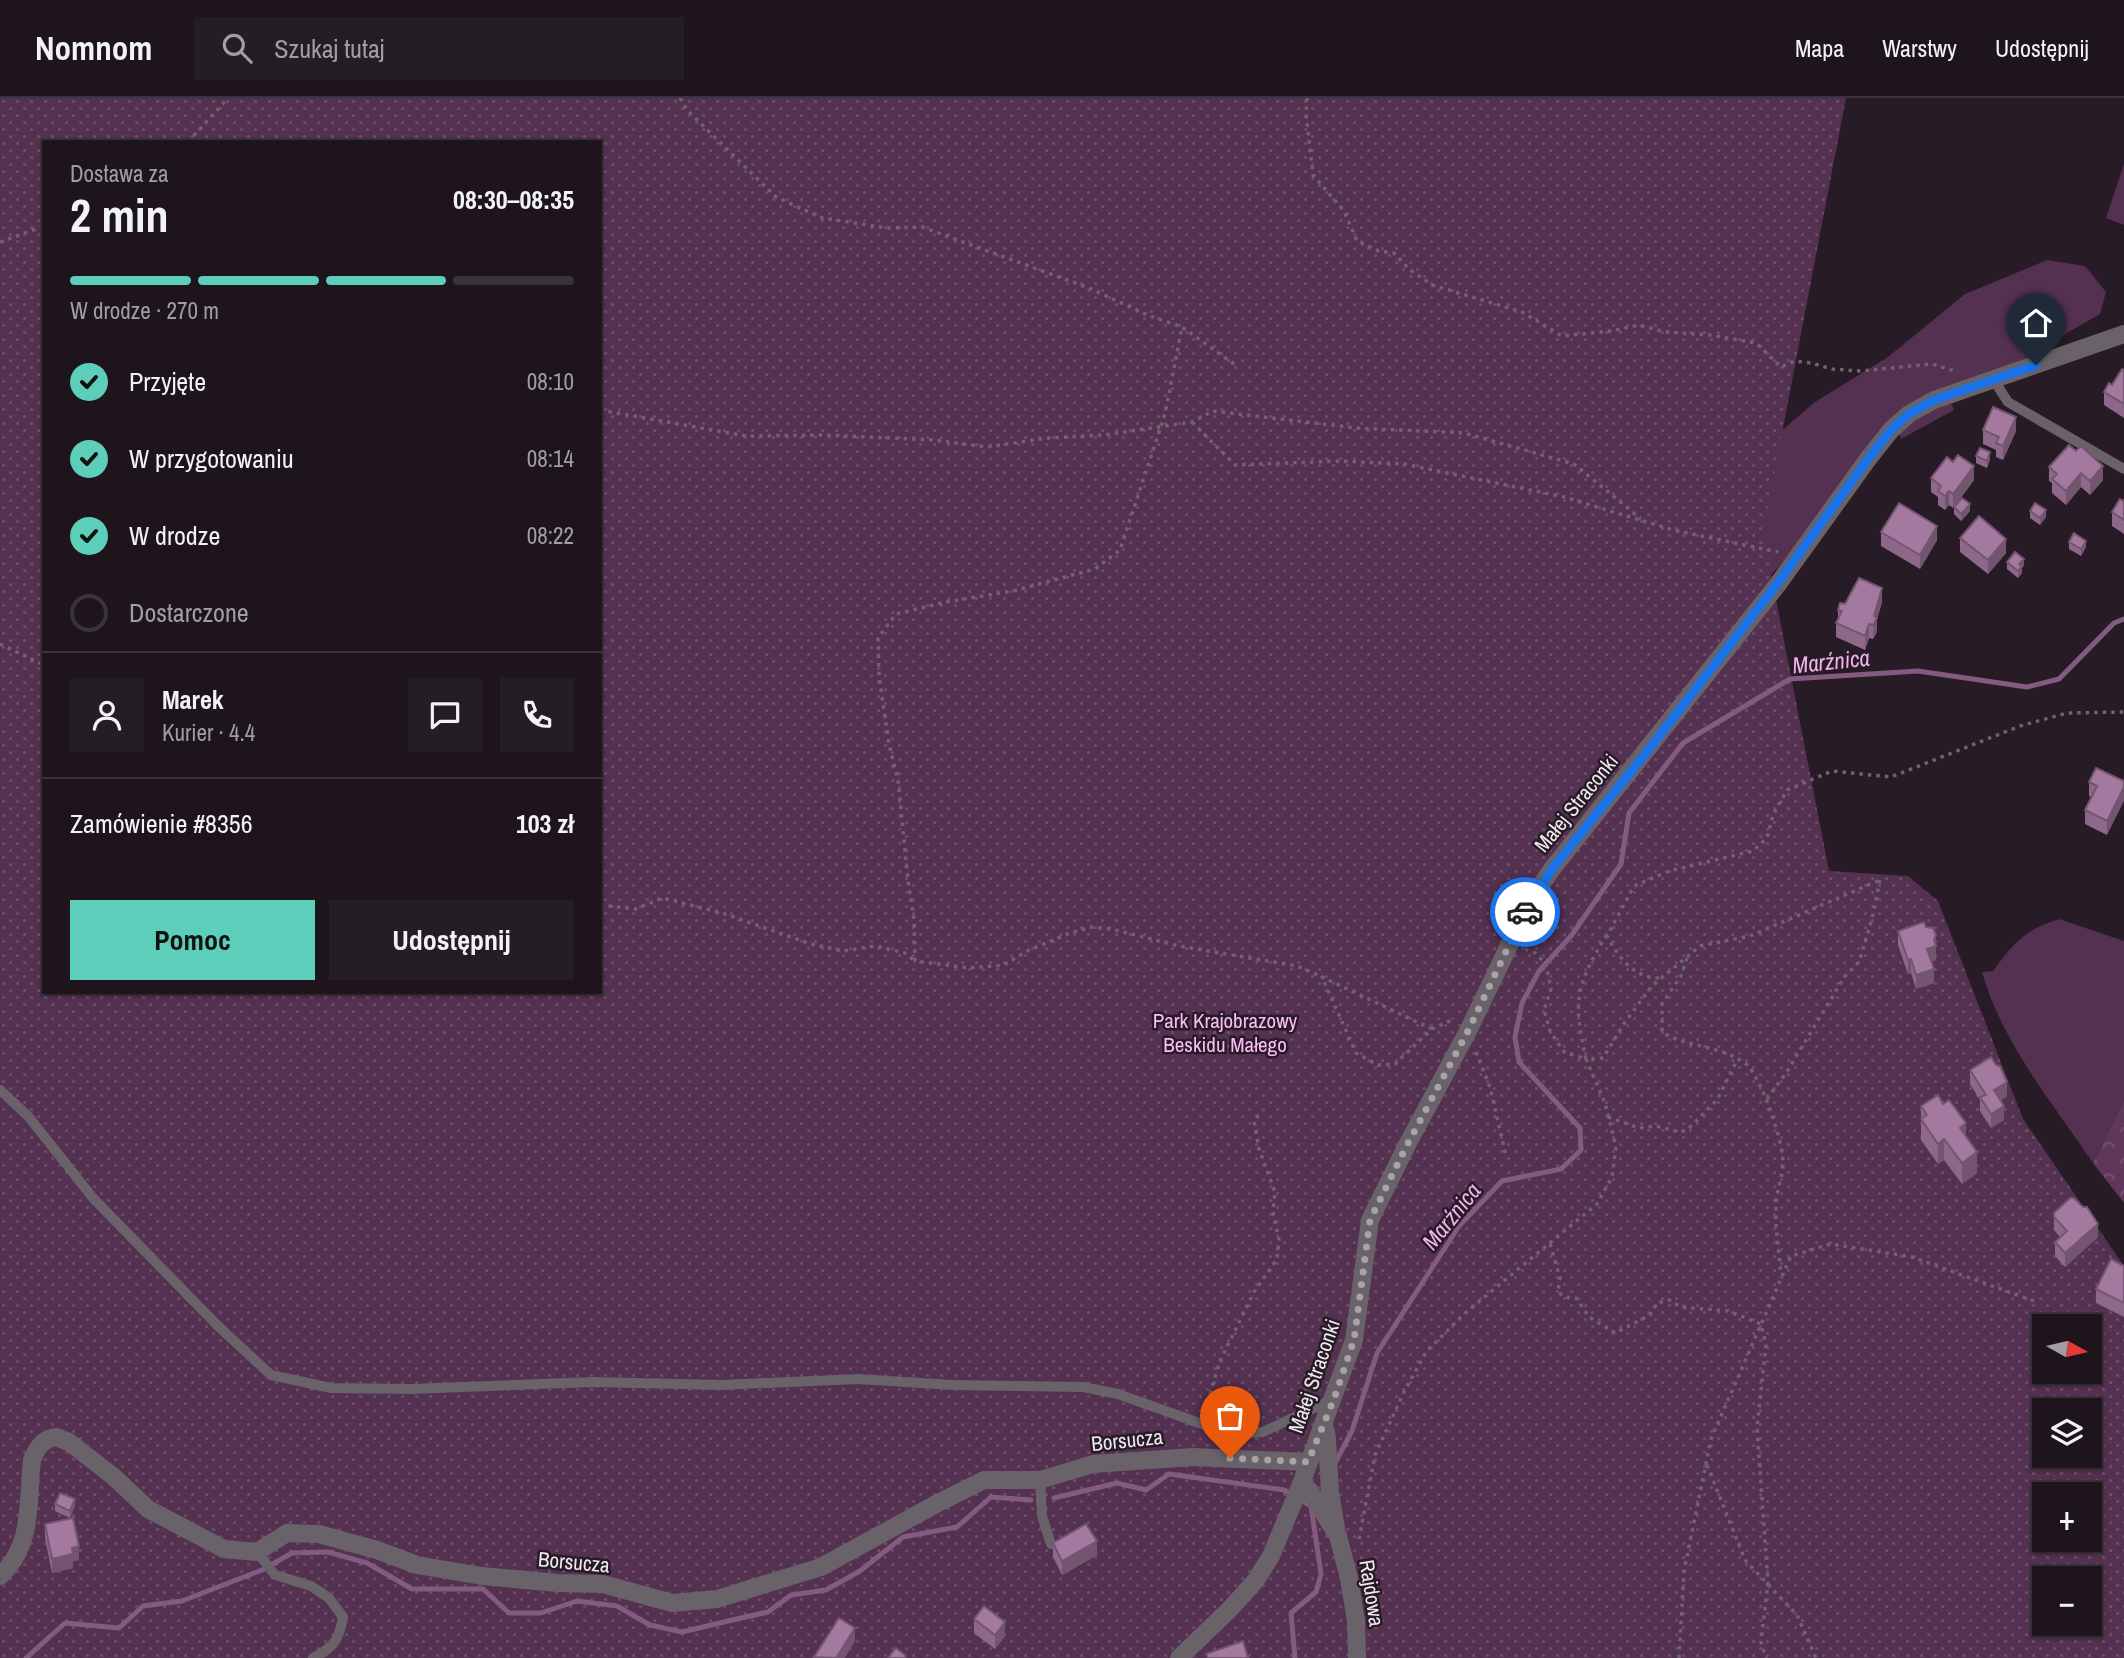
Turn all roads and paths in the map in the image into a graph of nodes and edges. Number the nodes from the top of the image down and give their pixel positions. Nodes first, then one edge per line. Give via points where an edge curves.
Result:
1 (228, 98) edge
2 (680, 98) edge
3 (1307, 98) edge
4 (190, 140) edge
5 (42, 227) edge
6 (0, 242) edge
7 (1182, 327) junction
8 (2124, 334) edge
9 (1234, 364) dead end
10 (1993, 379) junction
11 (1971, 387) junction
12 (602, 410) edge
13 (1192, 422) junction
14 (1161, 426) junction
15 (2124, 469) edge
16 (1641, 519) junction
17 (1801, 553) junction
18 (0, 644) edge
19 (42, 664) edge
20 (2124, 712) edge
21 (602, 905) edge
22 (1607, 936) junction
23 (1509, 943) junction
24 (1688, 956) junction
25 (915, 961) junction
26 (1322, 977) junction
27 (1661, 978) junction
28 (1471, 1025) junction
29 (1432, 1029) junction
30 (1586, 1059) junction
31 (1737, 1059) junction
32 (0, 1090) edge
33 (1766, 1100) junction
34 (1262, 1111) dead end
35 (1608, 1117) junction
36 (1506, 1156) dead end
37 (1550, 1244) junction
38 (1781, 1278) junction
39 (2034, 1301) dead end
40 (1762, 1324) junction
41 (1334, 1399) junction
42 (1200, 1422) junction
43 (1324, 1424) junction
44 (1308, 1462) junction
45 (1706, 1464) junction
46 (1040, 1480) junction
47 (1305, 1487) junction
48 (1333, 1530) junction
49 (1359, 1539) dead end
50 (1051, 1544) edge
51 (260, 1557) junction
52 (0, 1576) edge
53 (1768, 1583) junction
54 (313, 1658) edge
55 (1180, 1658) edge
56 (1357, 1658) edge
57 (1679, 1658) edge
58 (1766, 1658) edge
59 (1816, 1658) edge

1 - 4 path
2 - 7 path via 776,197 822,218 887,228 922,227
3 - 11 path via 1313,175 1344,211 1357,241 1394,253 1432,285 1522,312 1562,336 1639,325 1756,343 1781,367 1796,361 1860,371 1932,364 1961,373
5 - 6 path
7 - 9 path
7 - 14 path
8 - 10 street, Małej Straconki
10 - 11 street, Małej Straconki
10 - 15 lane via 2008,402
11 - 17 street, Małej Straconki via 1934,400 1891,430
12 - 14 path via 746,436 824,435 988,447
13 - 14 path
13 - 16 path via 1235,465 1405,464
13 - 16 path via 1213,411 1356,428 1464,433 1574,464
14 - 25 path via 1120,550 1095,569 897,614 878,638 914,919
16 - 17 path via 1710,538
17 - 23 street, Małej Straconki via 1552,869
18 - 19 path
20 - 22 path via 2067,713 2020,726 1891,777 1832,771 1787,790 1767,838 1753,851 1669,871 1634,886
21 - 25 path via 636,909 662,898 811,944 843,950 875,946 905,953
22 - 27 path via 1620,959 1637,972
22 - 30 path via 1581,984 1577,1006
23 - 28 street, Małej Straconki
23 - 30 path via 1535,953 1546,964 1551,989 1544,1010 1550,1031 1564,1052
24 - 27 path
24 - 31 path via 1662,1004 1662,1032 1678,1042 1707,1046
24 - 33 path via 1700,946 1750,936 1880,880 1859,962
25 - 26 path via 970,968 1004,965 1027,951 1092,927 1297,966
26 - 29 path
26 - 29 path via 1356,1053 1378,1065 1395,1063
27 - 30 path via 1603,1058
28 - 29 path via 1453,1019
28 - 36 path
28 - 41 street, Małej Straconki via 1370,1220 1354,1340
30 - 35 path
31 - 33 path via 1748,1066
31 - 35 path via 1717,1100 1687,1130 1639,1128
32 - 42 lane via 28,1116 93,1198 271,1375 331,1388 397,1389 858,1379 1083,1387
33 - 38 path via 1784,1159 1775,1202
34 - 42 path via 1254,1121 1275,1192 1277,1259 1254,1292 1220,1361
35 - 37 path via 1616,1147 1612,1177 1597,1204
37 - 40 path via 1560,1278 1558,1291 1576,1298 1589,1317 1615,1333 1650,1315 1657,1303 1669,1300 1681,1307 1728,1311
37 - 49 path via 1426,1352 1375,1455
38 - 39 path via 1791,1256 1831,1244 1912,1257
38 - 40 path
40 - 45 path via 1711,1439
40 - 53 path via 1766,1345 1757,1428
41 - 42 lane via 1263,1432 1230,1434
41 - 43 street, Małej Straconki
43 - 44 street, Małej Straconki
43 - 48 street, Rajdowa
44 - 46 street, Borsucza via 1193,1457 1093,1464
44 - 47 street, Małej Straconki
45 - 53 path via 1745,1560
45 - 57 path via 1684,1571
46 - 50 lane via 1042,1516
46 - 51 street, Borsucza via 984,1480 821,1567 717,1599 672,1603 603,1584 482,1576 417,1565 319,1534 287,1533
47 - 48 street, Rajdowa
47 - 55 street, Małej Straconki via 1256,1580
48 - 56 street, Rajdowa via 1349,1578
51 - 52 street via 224,1549 148,1509 114,1477 56,1437 36,1450 22,1547
51 - 54 lane via 275,1575 311,1586 330,1598 343,1617 340,1636
53 - 58 path via 1761,1642
53 - 59 path via 1797,1615

